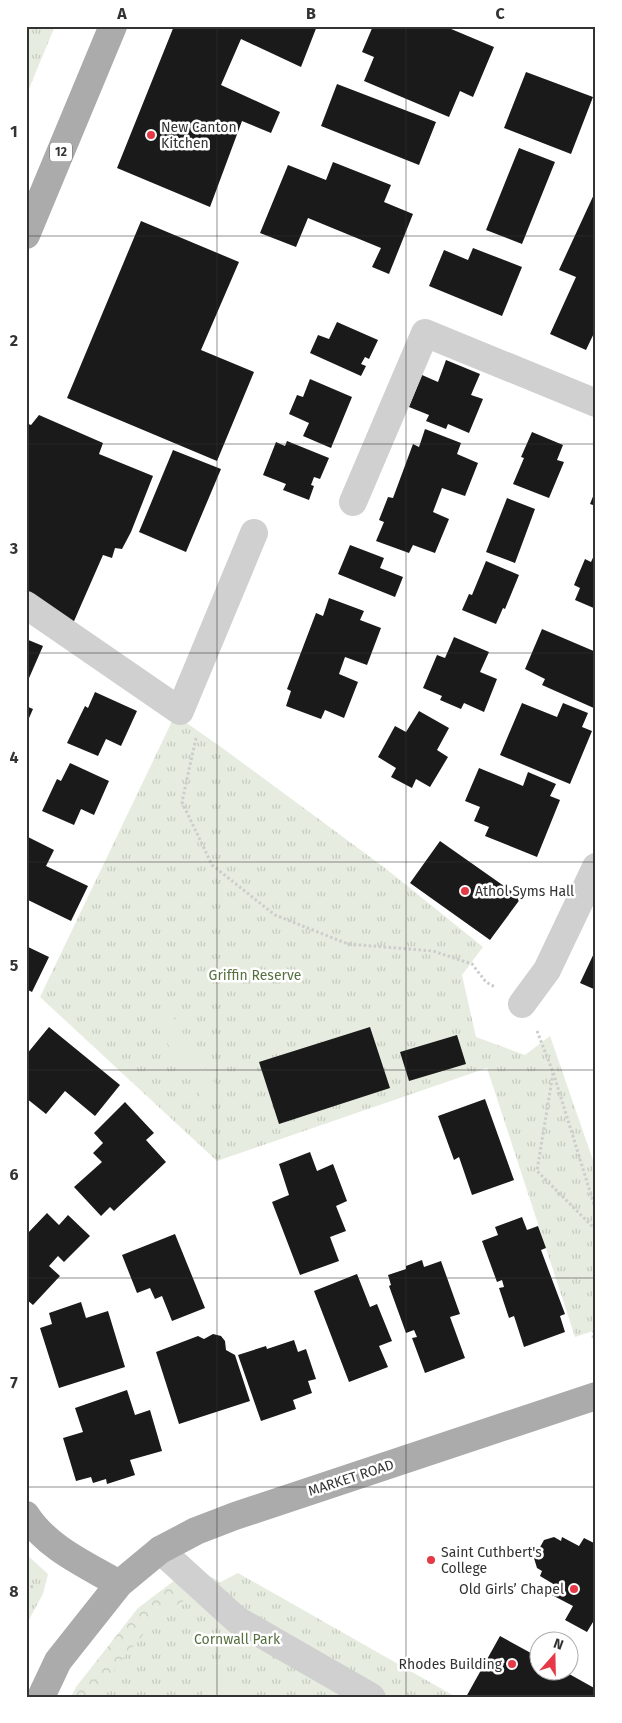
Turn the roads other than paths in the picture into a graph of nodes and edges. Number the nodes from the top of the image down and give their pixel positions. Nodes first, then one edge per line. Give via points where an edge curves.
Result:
1 (113, 26) edge
2 (26, 235) edge
3 (596, 403) edge
4 (353, 502) dead end
5 (254, 533) dead end
6 (26, 605) edge
7 (596, 867) edge
8 (522, 1004) road end
9 (596, 1396) edge
10 (26, 1515) edge
11 (160, 1550) junction
12 (119, 1584) junction
13 (40, 1697) edge
14 (371, 1697) edge

1 - 2 main road, 12
3 - 4 street via 426,334
5 - 6 street via 180,711
7 - 8 street via 547,970
9 - 11 main road, MARKET ROAD via 235,1516
10 - 12 main road via 34,1528 54,1545
11 - 12 main road, MARKET ROAD
11 - 14 street via 237,1620
12 - 13 main road, MARKET ROAD via 58,1661

